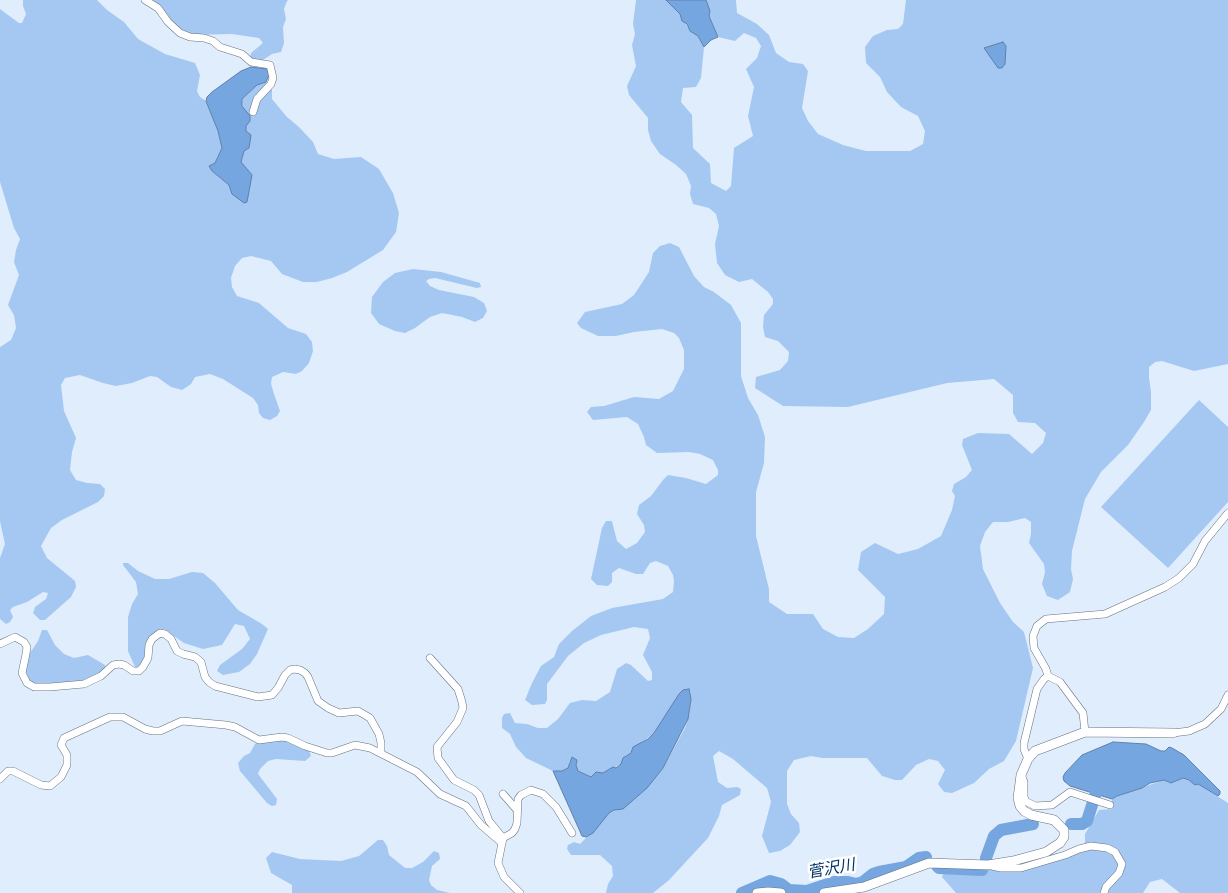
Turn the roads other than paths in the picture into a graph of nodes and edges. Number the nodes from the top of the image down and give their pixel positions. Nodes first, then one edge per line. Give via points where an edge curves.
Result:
1 (145, 0) edge
2 (253, 112) dead end
3 (1228, 513) edge
4 (0, 644) edge
5 (430, 658) dead end
6 (1048, 676) junction
7 (1228, 695) edge
8 (1085, 732) junction
9 (1173, 733) joint
10 (381, 753) junction
11 (1028, 759) junction
12 (1021, 775) junction
13 (0, 779) edge
14 (502, 794) dead end
15 (1110, 804) dead end
16 (517, 810) junction
17 (572, 834) dead end
18 (502, 841) junction
19 (988, 865) junction
20 (858, 891) edge
21 (520, 893) edge
22 (757, 893) edge
23 (780, 893) edge
24 (824, 893) edge
25 (1104, 893) edge

1 - 2 street via 158,8 180,33 213,41 220,47 242,54 251,62 270,65 271,84 257,99
3 - 6 street via 1205,541 1193,564 1165,588 1104,614 1046,619 1037,626 1033,636 1034,648
4 - 10 street via 15,637 24,642 27,647 22,674 27,683 34,686 84,684 119,664 138,671 148,658 152,639 160,633 171,639 177,651 201,662 209,682 258,697 272,694 290,670 300,670 308,677 318,701 328,708 339,713 358,711 370,718 379,734
5 - 18 street via 458,689 463,708 457,722 437,747 438,758 454,780 479,795 489,821
6 - 8 street via 1060,682 1083,714
6 - 11 street via 1037,688 1024,743
7 - 9 street via 1221,709 1205,724
8 - 9 street
8 - 11 street via 1035,751
10 - 13 street via 362,745 328,753 288,738 258,740 235,727 189,720 153,731 123,717 110,717 64,738 62,745 67,765 61,777 50,786 13,771 8,771
10 - 18 street via 418,772 440,794 466,806 481,825
11 - 12 street
12 - 15 street via 1026,801 1035,806 1052,805 1070,792
12 - 19 street via 1020,806 1031,816 1060,824 1064,837 1054,848 1032,857
14 - 16 street
16 - 17 street via 521,795 536,790 556,807
16 - 18 street via 515,829
18 - 21 street via 498,863 504,877
19 - 20 street via 929,863
19 - 25 street via 1021,868 1091,846 1107,848 1115,852 1122,864
20 - 24 street
22 - 23 street

